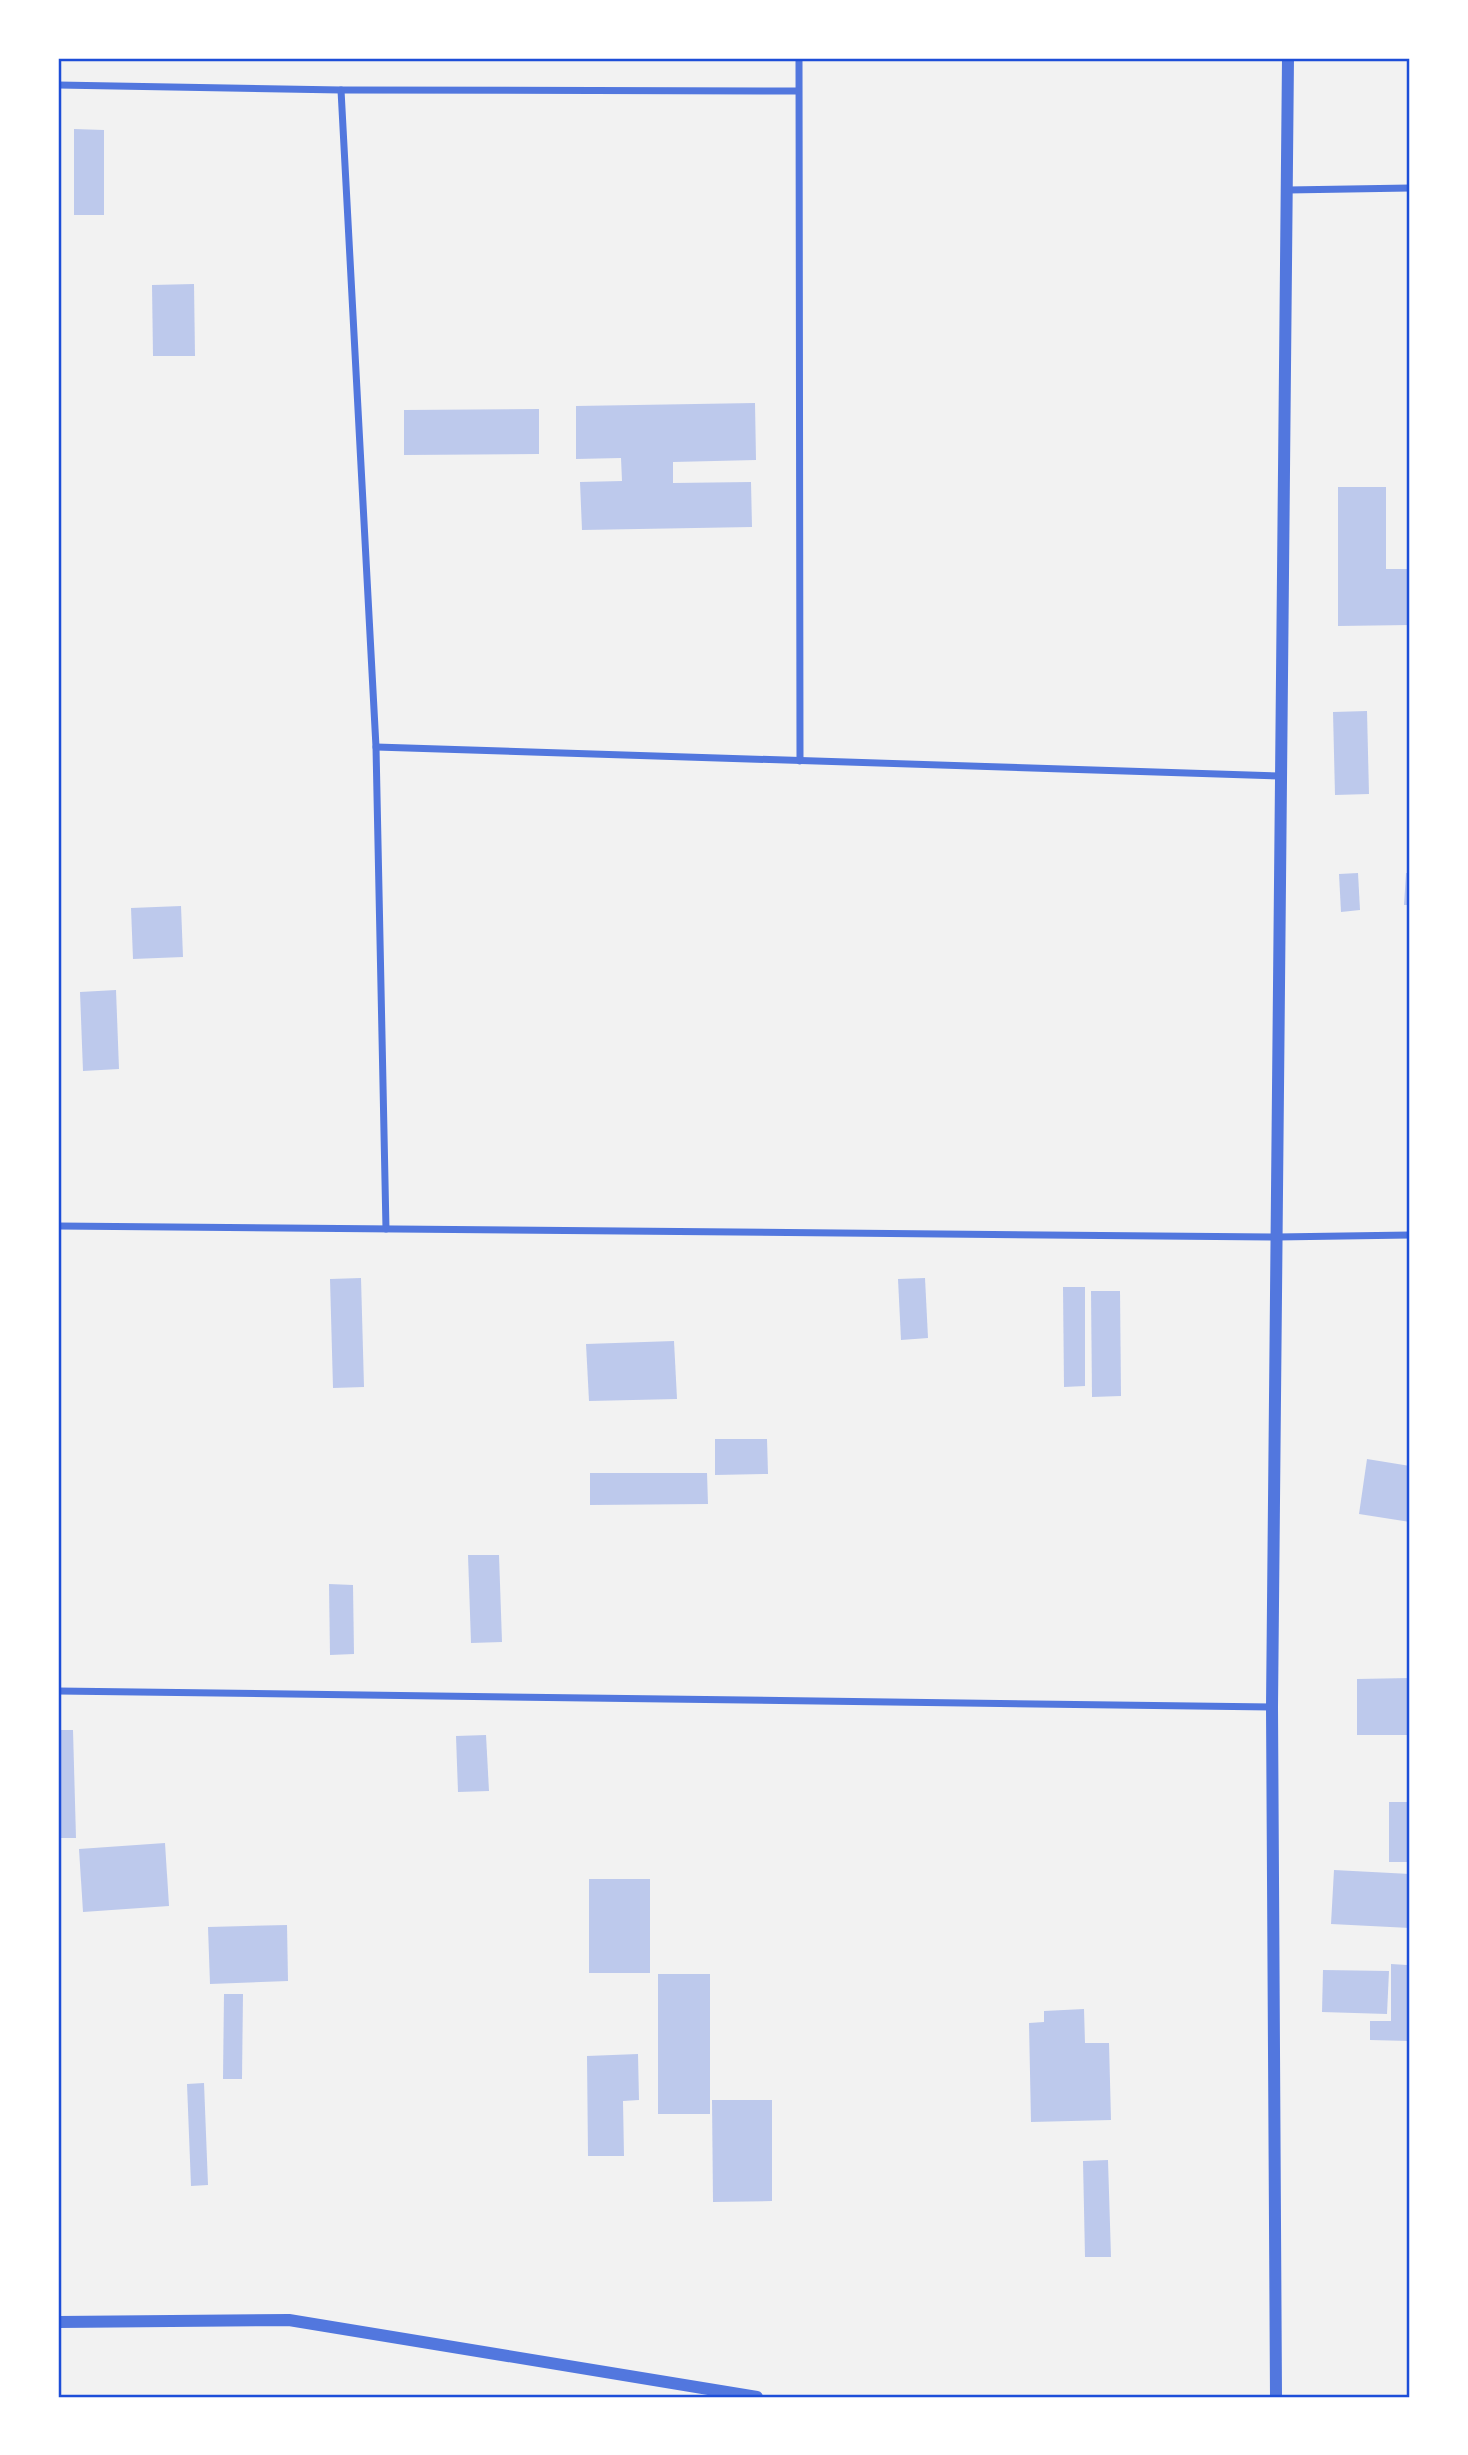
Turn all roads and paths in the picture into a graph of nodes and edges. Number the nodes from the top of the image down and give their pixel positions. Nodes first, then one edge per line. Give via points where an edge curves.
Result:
1 (799, 58) edge
2 (1288, 58) edge
3 (58, 85) edge
4 (341, 90) junction
5 (798, 91) junction
6 (1410, 188) edge
7 (1288, 190) junction
8 (376, 747) junction
9 (800, 761) junction
10 (1281, 776) junction
11 (58, 1226) edge
12 (386, 1229) junction
13 (1410, 1235) edge
14 (1277, 1237) junction
15 (58, 1691) edge
16 (1272, 1707) junction
17 (58, 2322) edge
18 (757, 2397) edge
19 (1276, 2397) edge

1 - 5 street
2 - 7 street
3 - 4 street
4 - 5 street
4 - 8 street
5 - 9 street
6 - 7 street
7 - 10 street
8 - 9 street
8 - 12 street
9 - 10 street
10 - 14 street
11 - 12 street
12 - 14 street
13 - 14 street
14 - 16 street
15 - 16 street
16 - 19 street
17 - 18 street via 289,2320

